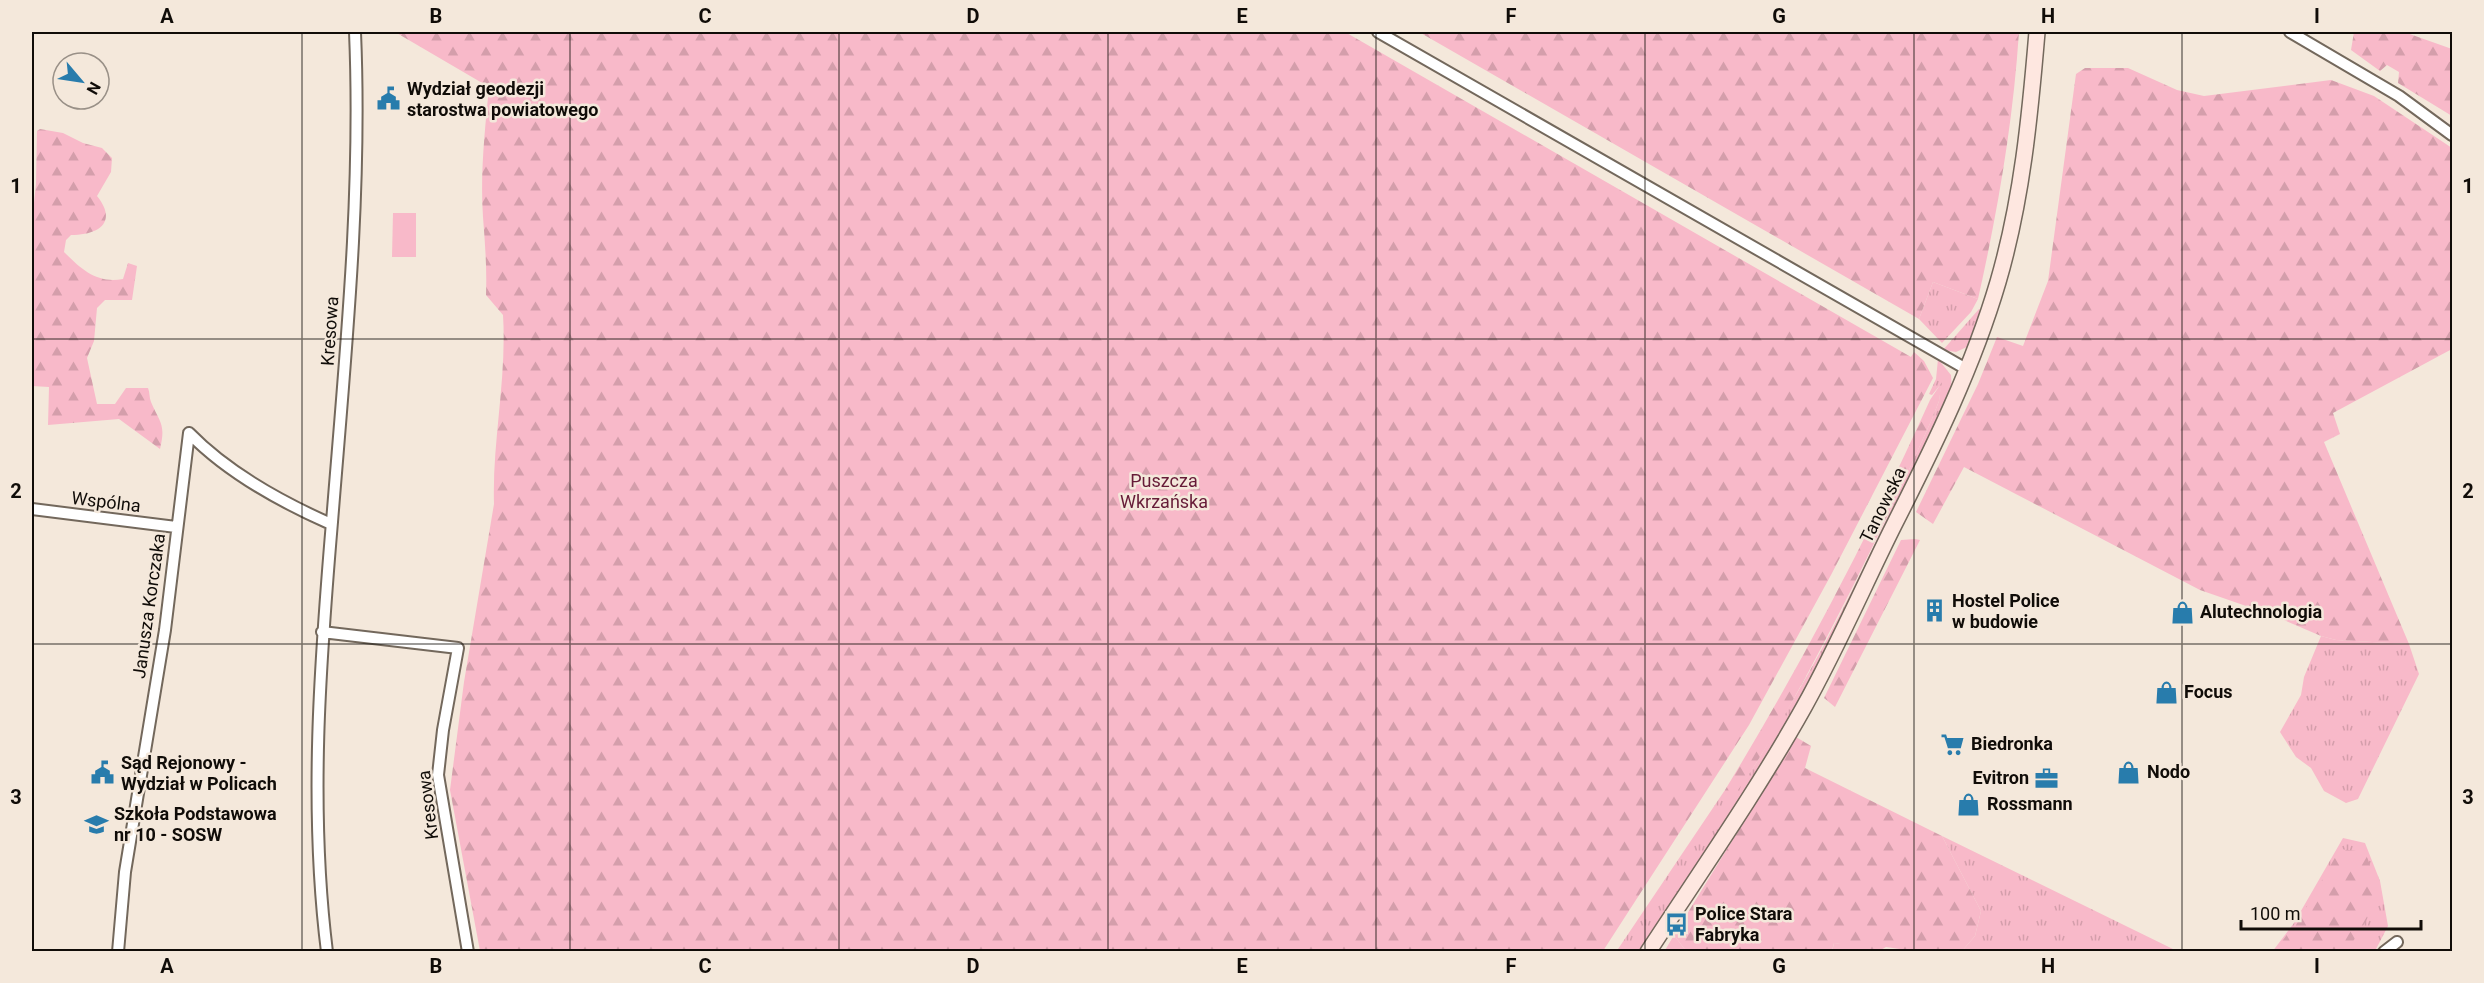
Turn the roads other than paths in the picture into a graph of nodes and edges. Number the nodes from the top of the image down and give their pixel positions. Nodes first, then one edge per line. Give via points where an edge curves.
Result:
1 (355, 32) edge
2 (1378, 32) edge
3 (2037, 32) edge
4 (2290, 32) edge
5 (2452, 135) edge
6 (1968, 370) junction
7 (32, 509) edge
8 (331, 524) junction
9 (176, 527) junction
10 (322, 632) junction
11 (2397, 942) dead end
12 (118, 951) edge
13 (327, 951) edge
14 (468, 951) edge
15 (1648, 951) edge
16 (2384, 951) edge

1 - 8 street, Kresowa via 358,143
2 - 6 street
3 - 6 main road, Tanowska via 2016,211 1995,291
4 - 5 street via 2399,96
6 - 15 main road, Tanowska via 1804,707 1766,773
7 - 9 street, Wspólna
8 - 9 street, Janusza Korczaka via 234,470 189,432
8 - 10 street, Kresowa
9 - 12 street, Janusza Korczaka via 166,622 125,872
10 - 13 street, Kresowa via 318,796 320,886
10 - 14 street, Kresowa via 458,648 438,775
11 - 16 street

